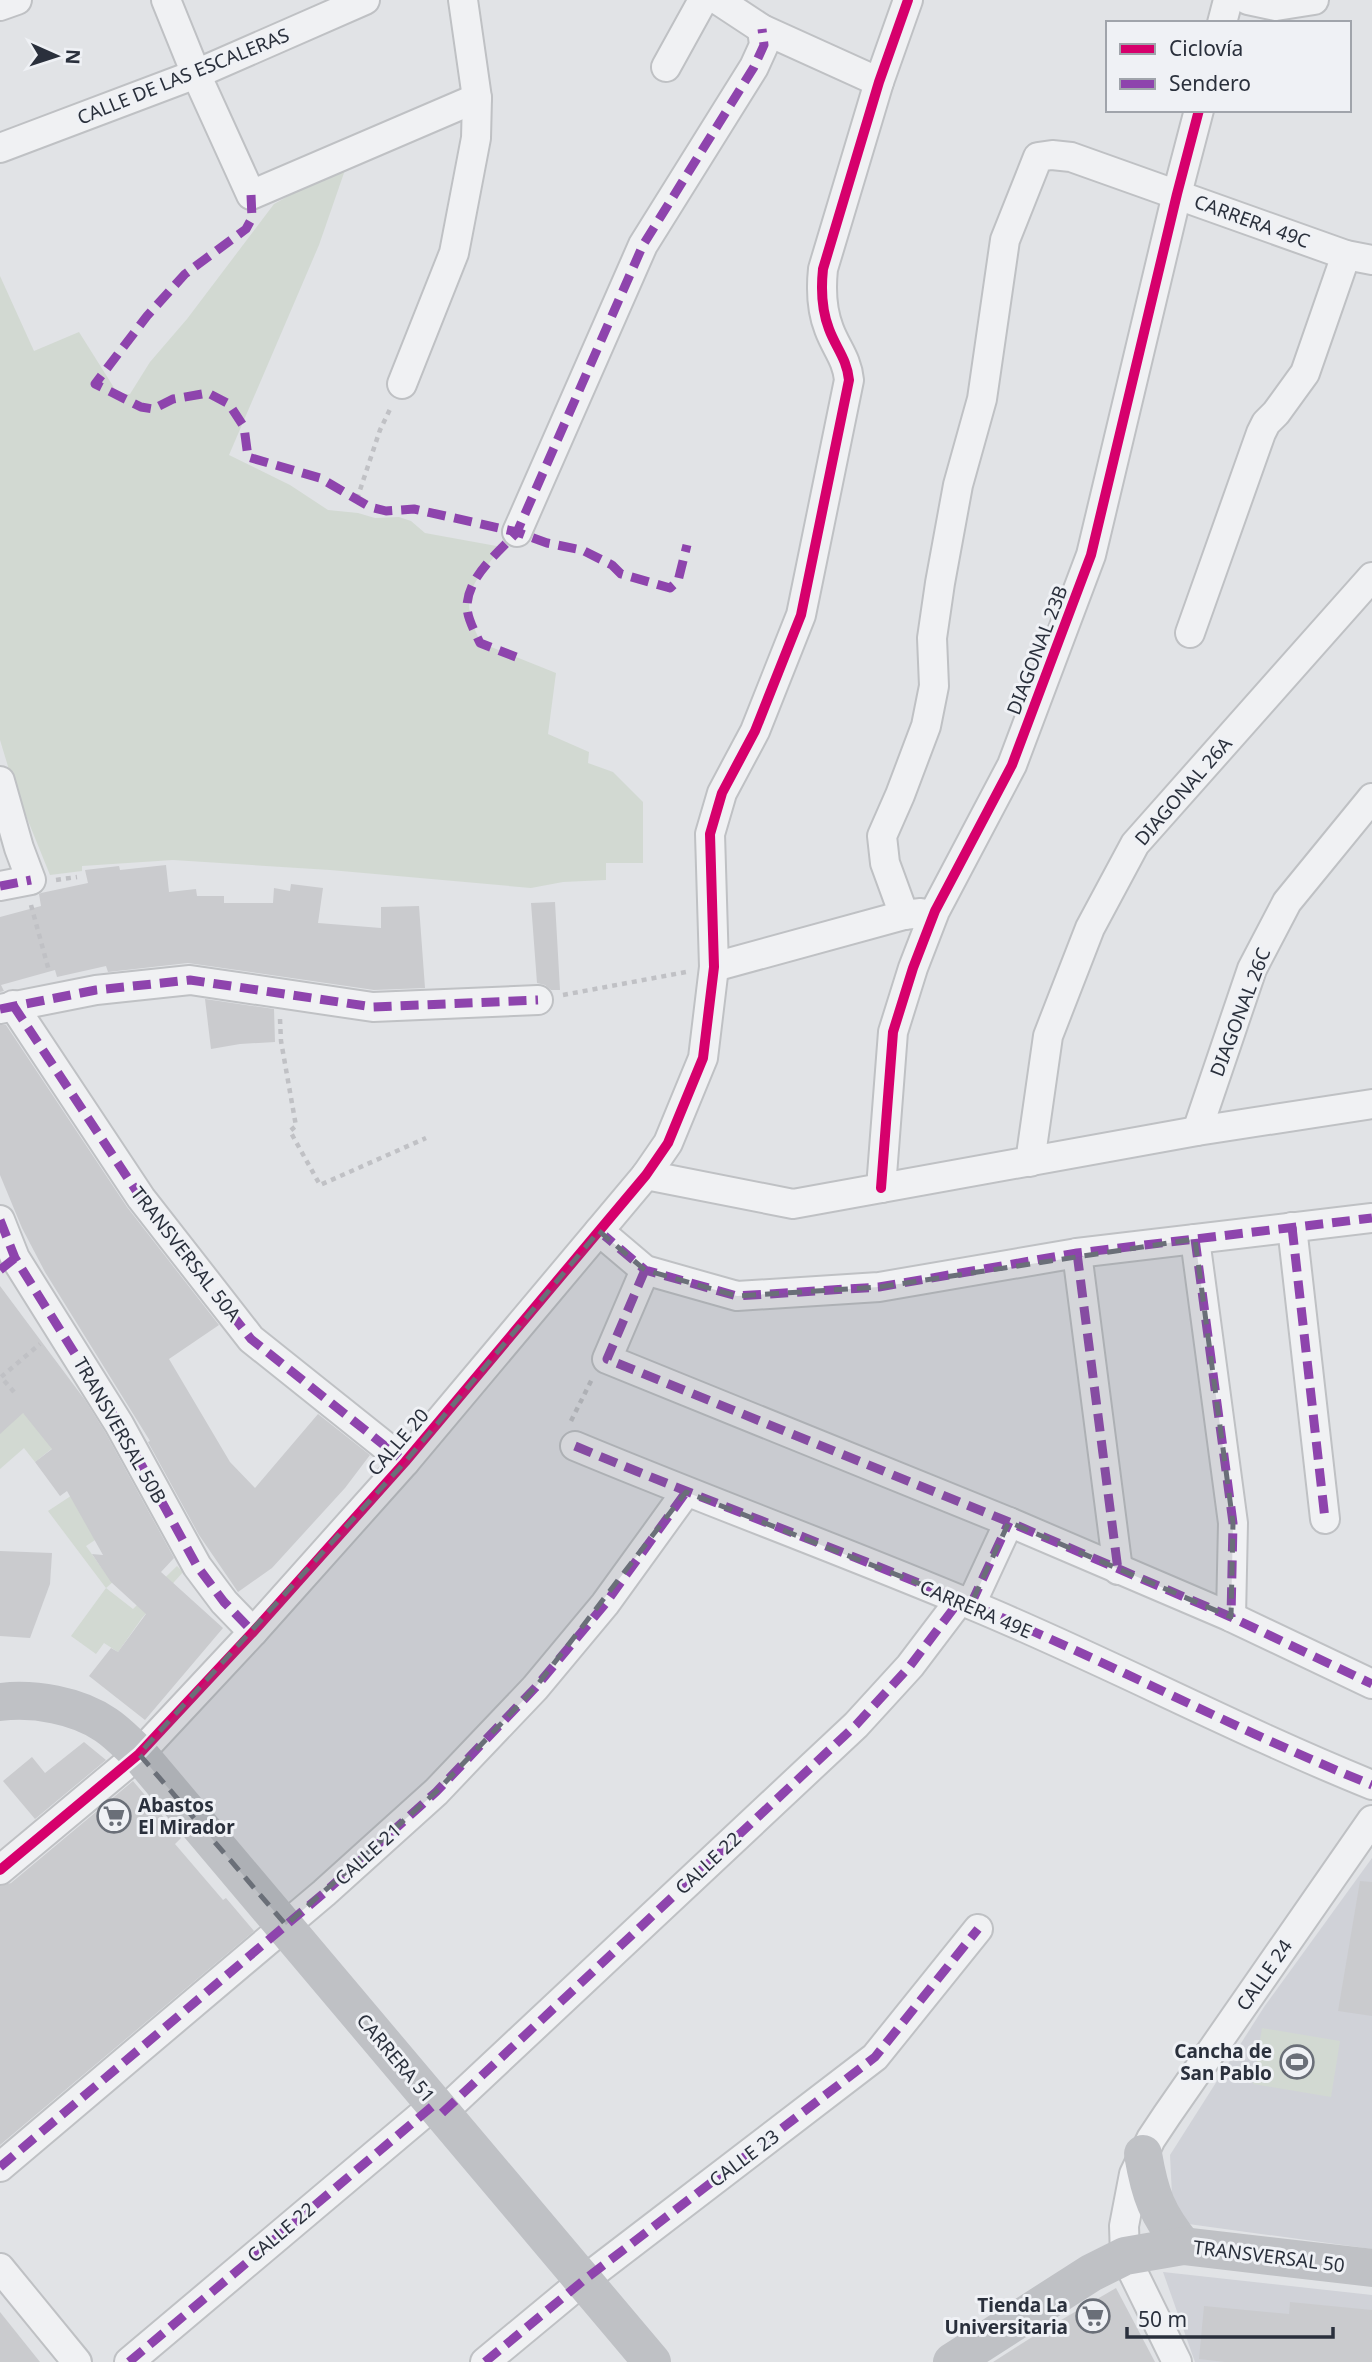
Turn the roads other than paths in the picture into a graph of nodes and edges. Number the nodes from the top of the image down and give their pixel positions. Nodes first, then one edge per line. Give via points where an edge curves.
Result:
1 (16, 0) edge
2 (166, 0) edge
3 (365, 0) edge
4 (463, 0) edge
5 (703, 0) edge
6 (718, 0) edge
7 (908, 0) edge
8 (1228, 0) edge
9 (1248, 0) edge
10 (1314, 0) edge
11 (0, 6) edge
12 (1223, 21) edge
13 (762, 29) junction
14 (666, 67) dead end
15 (196, 74) junction
16 (879, 82) junction
17 (477, 98) junction
18 (1198, 112) edge
19 (0, 148) edge
20 (1177, 194) junction
21 (1359, 258) edge
22 (402, 384) road end
23 (517, 532) dead end
24 (1372, 578) edge
25 (1190, 633) dead end
26 (0, 781) edge
27 (1372, 798) edge
28 (12, 884) edge
29 (935, 911) junction
30 (904, 915) junction
31 (714, 967) junction
32 (538, 1000) road end
33 (7, 1007) edge
34 (1372, 1104) edge
35 (1196, 1132) junction
36 (1030, 1162) junction
37 (646, 1175) junction
38 (881, 1188) junction
39 (1372, 1218) edge
40 (0, 1220) edge
41 (1293, 1227) junction
42 (599, 1231) junction
43 (1195, 1239) junction
44 (1077, 1253) junction
45 (8, 1264) edge
46 (645, 1270) junction
47 (575, 1446) road end
48 (405, 1462) junction
49 (687, 1492) junction
50 (1325, 1519) dead end
51 (1009, 1521) junction
52 (1118, 1570) junction
53 (965, 1602) junction
54 (1231, 1617) junction
55 (253, 1632) junction
56 (1372, 1684) edge
57 (0, 1702) edge
58 (139, 1754) junction
59 (1372, 1785) edge
60 (1372, 1820) edge
61 (0, 1870) edge
62 (286, 1925) junction
63 (978, 1929) dead end
64 (438, 2108) junction
65 (1143, 2154) junction
66 (0, 2166) edge
67 (1183, 2246) junction
68 (1125, 2256) junction
69 (0, 2268) edge
70 (1372, 2268) edge
71 (584, 2280) junction
72 (77, 2362) edge
73 (129, 2362) edge
74 (485, 2362) edge
75 (652, 2362) edge
76 (951, 2362) edge
77 (1177, 2362) edge

1 - 11 street
2 - 15 street
3 - 15 street, CALLE DE LAS ESCALERAS
4 - 17 street
5 - 14 street
6 - 13 street
7 - 16 street, CALLE 20
8 - 12 street
9 - 10 street via 1276,6
13 - 16 street
13 - 23 street via 764,45 754,67 643,245
15 - 17 street via 251,195
15 - 19 street, CALLE DE LAS ESCALERAS
16 - 31 street, CALLE 20 via 823,270 821,288 828,328 848,365 849,380 801,615 755,731 722,793 710,834
17 - 22 street via 476,138 454,253
18 - 20 street, DIAGONAL 23B
20 - 21 street, CARRERA 49C
20 - 29 street, DIAGONAL 23B via 1091,555 1012,765
20 - 30 street, CARRERA 49C via 1071,157 1038,157 1006,240 982,399 958,485 940,583 932,638 934,686 926,726 882,835 885,863
21 - 25 street via 1305,373 1261,433
24 - 36 street, DIAGONAL 26A via 1135,844 1090,928 1048,1035
26 - 28 street via 32,880
27 - 35 street, DIAGONAL 26C via 1287,902 1252,970
29 - 30 street
29 - 38 street, DIAGONAL 23B via 893,1032
30 - 31 street
31 - 37 street, CALLE 20 via 703,1058 668,1143
32 - 33 street via 373,1007 190,980 96,990
33 - 48 street, TRANSVERSAL 50A via 141,1198 251,1339
34 - 35 street
35 - 36 street
36 - 38 street
37 - 38 street via 793,1204
37 - 42 street, CALLE 20
39 - 41 street
40 - 45 street, TRANSVERSAL 50B
41 - 43 street
41 - 50 street
42 - 46 street
42 - 48 street, CALLE 20
43 - 44 street
43 - 54 street via 1233,1523
44 - 46 street via 879,1287 737,1296
44 - 52 street
45 - 55 street, TRANSVERSAL 50B via 59,1328 119,1423 197,1566
46 - 51 street via 607,1359
47 - 49 street, CARRERA 49E
48 - 55 street, CALLE 20
49 - 53 street, CARRERA 49E
49 - 62 street, CALLE 21 via 605,1604 535,1688 436,1792
51 - 52 street
51 - 53 street, CALLE 22
52 - 54 street
53 - 59 street, CARRERA 49E
53 - 64 street, CALLE 22 via 856,1725
54 - 56 street
55 - 58 street, CALLE 20
57 - 58 street, CARRERA 51 via 70,1708 104,1724
58 - 61 street, CALLE 20
58 - 62 street, CARRERA 51
60 - 65 street, CALLE 24
62 - 64 street, CARRERA 51
62 - 66 street, CALLE 21
63 - 71 street, CALLE 23 via 875,2057
64 - 71 street, CARRERA 51
64 - 73 street, CALLE 22
65 - 67 street via 1149,2190
65 - 68 street, CALLE 24 via 1129,2196
67 - 68 street, TRANSVERSAL 50
67 - 70 street, TRANSVERSAL 50
68 - 76 street
68 - 77 street
69 - 72 street
71 - 74 street, CALLE 23
71 - 75 street, CARRERA 51

